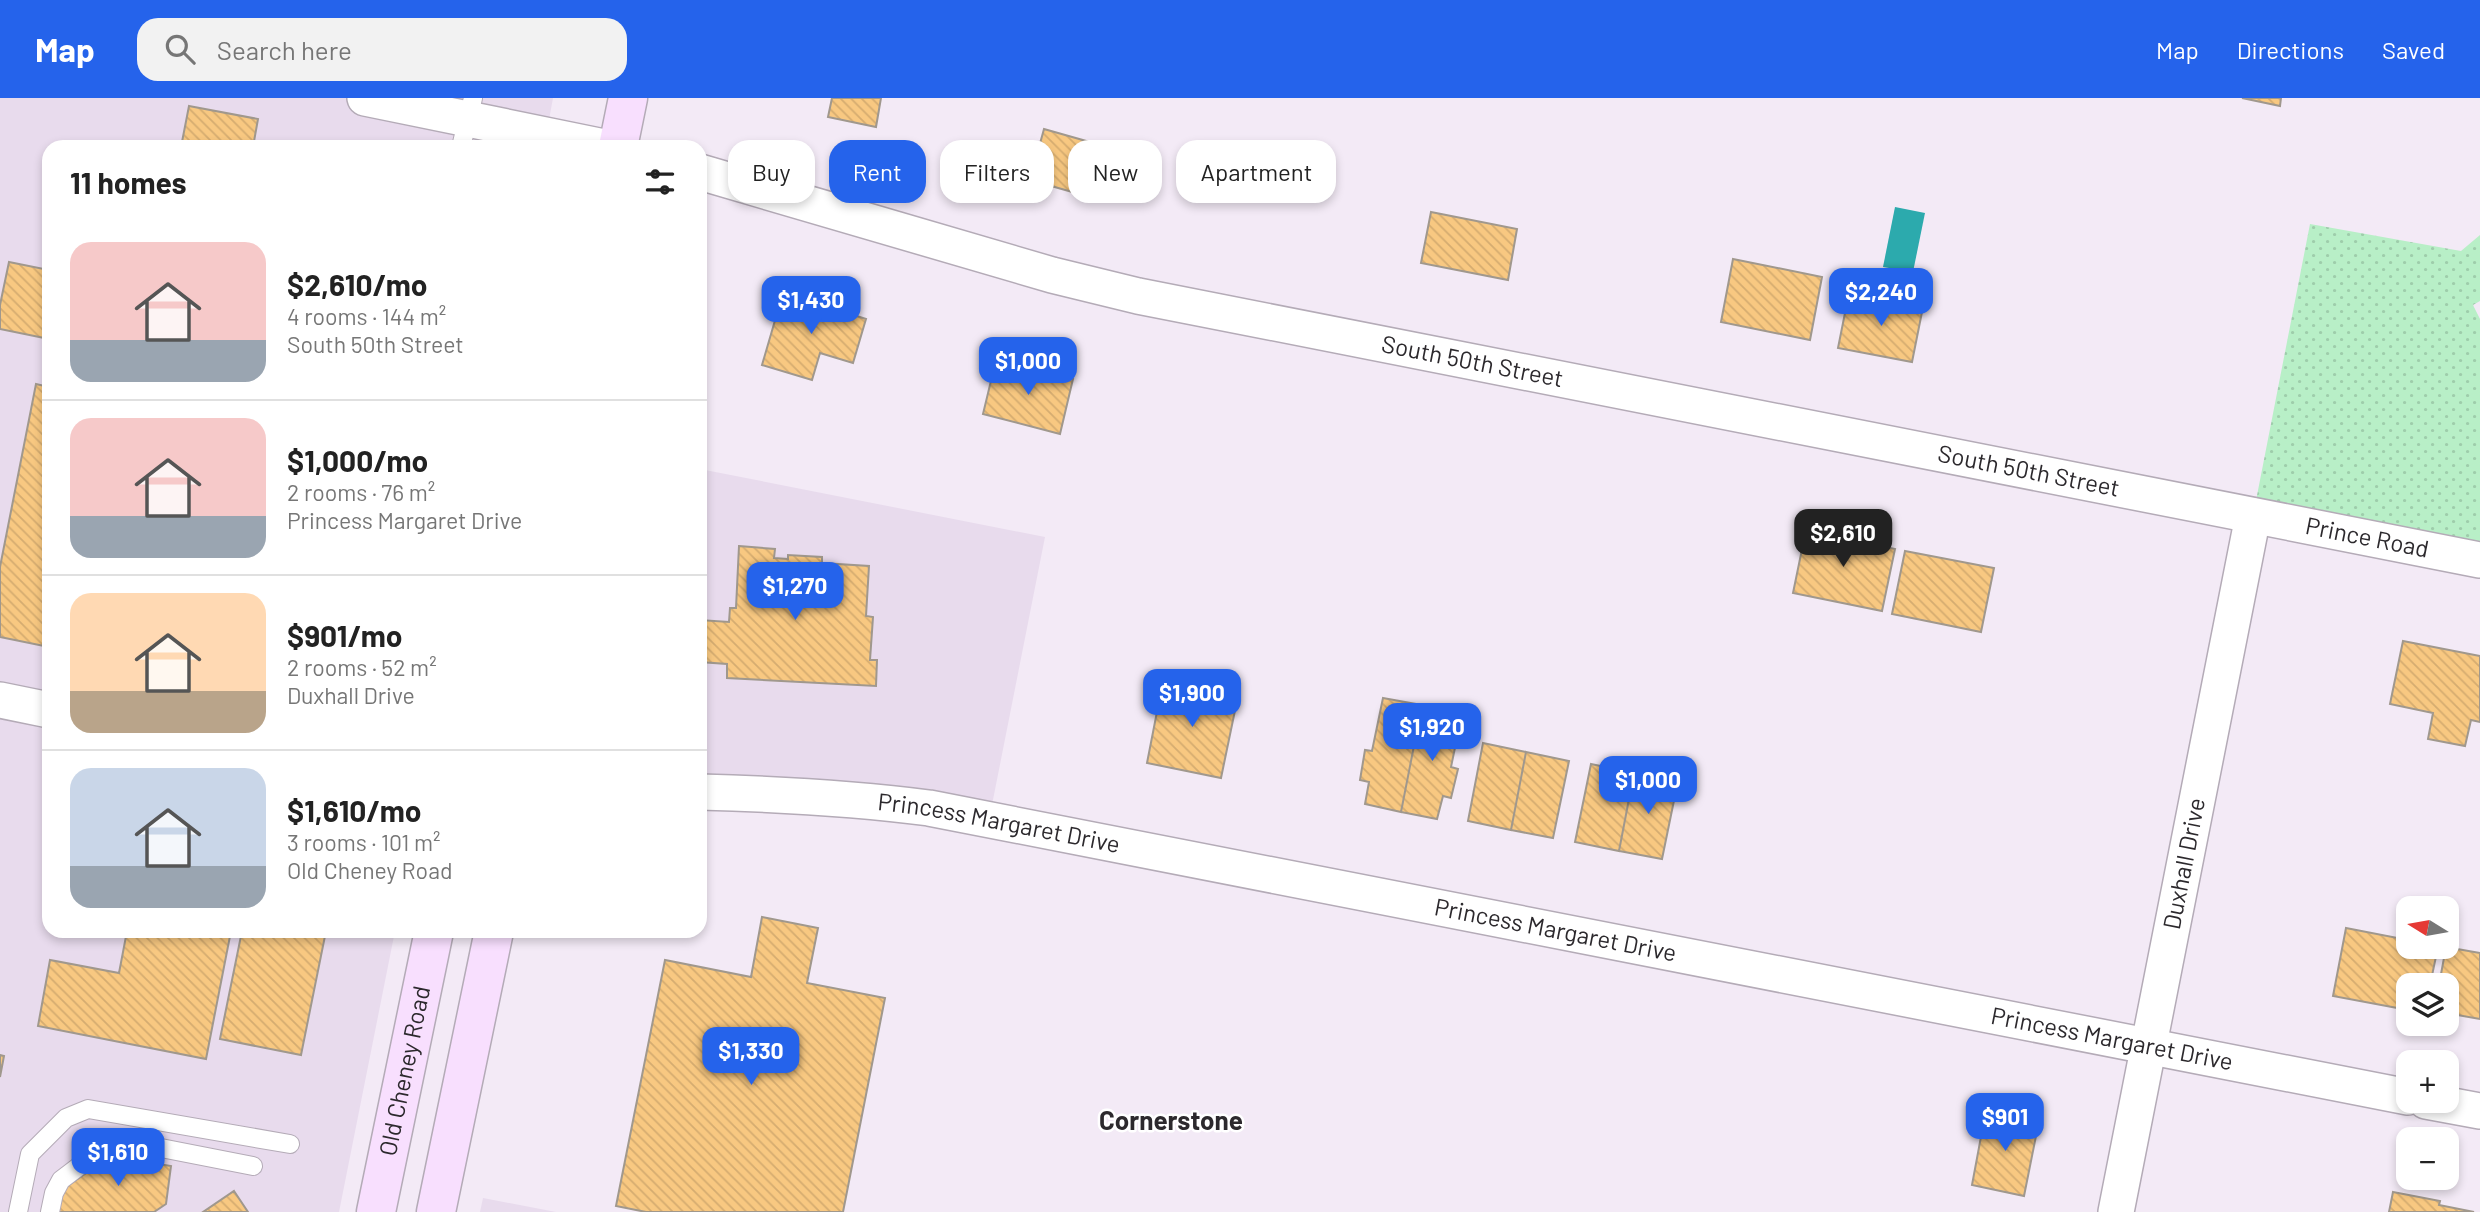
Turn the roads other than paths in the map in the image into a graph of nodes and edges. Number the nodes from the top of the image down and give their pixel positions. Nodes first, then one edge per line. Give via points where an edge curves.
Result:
1 (365, 98) edge
2 (628, 98) edge
3 (467, 121) edge
4 (567, 140) edge
5 (619, 140) edge
6 (707, 174) edge
7 (2253, 516) junction
8 (2480, 560) edge
9 (0, 700) edge
10 (42, 709) edge
11 (707, 792) edge
12 (433, 938) edge
13 (493, 938) edge
14 (2149, 1047) junction
15 (2396, 1095) edge
16 (2459, 1107) edge
17 (2480, 1111) edge
18 (290, 1144) dead end
19 (253, 1166) dead end
20 (18, 1212) edge
21 (50, 1212) edge
22 (376, 1212) edge
23 (436, 1212) edge
24 (2116, 1212) edge

1 - 3 street
2 - 5 main road
3 - 4 street
6 - 7 street, South 50th Street via 1138,296
7 - 8 street, Prince Road
7 - 14 street, Duxhall Drive
9 - 10 street
11 - 14 street, Princess Margaret Drive via 873,800 929,808
12 - 22 main road, Old Cheney Road
13 - 23 main road
14 - 15 street, Princess Margaret Drive
14 - 24 street, Duxhall Drive
16 - 17 street
18 - 20 lane via 88,1109 65,1118 30,1154
19 - 21 lane via 115,1139 61,1180

